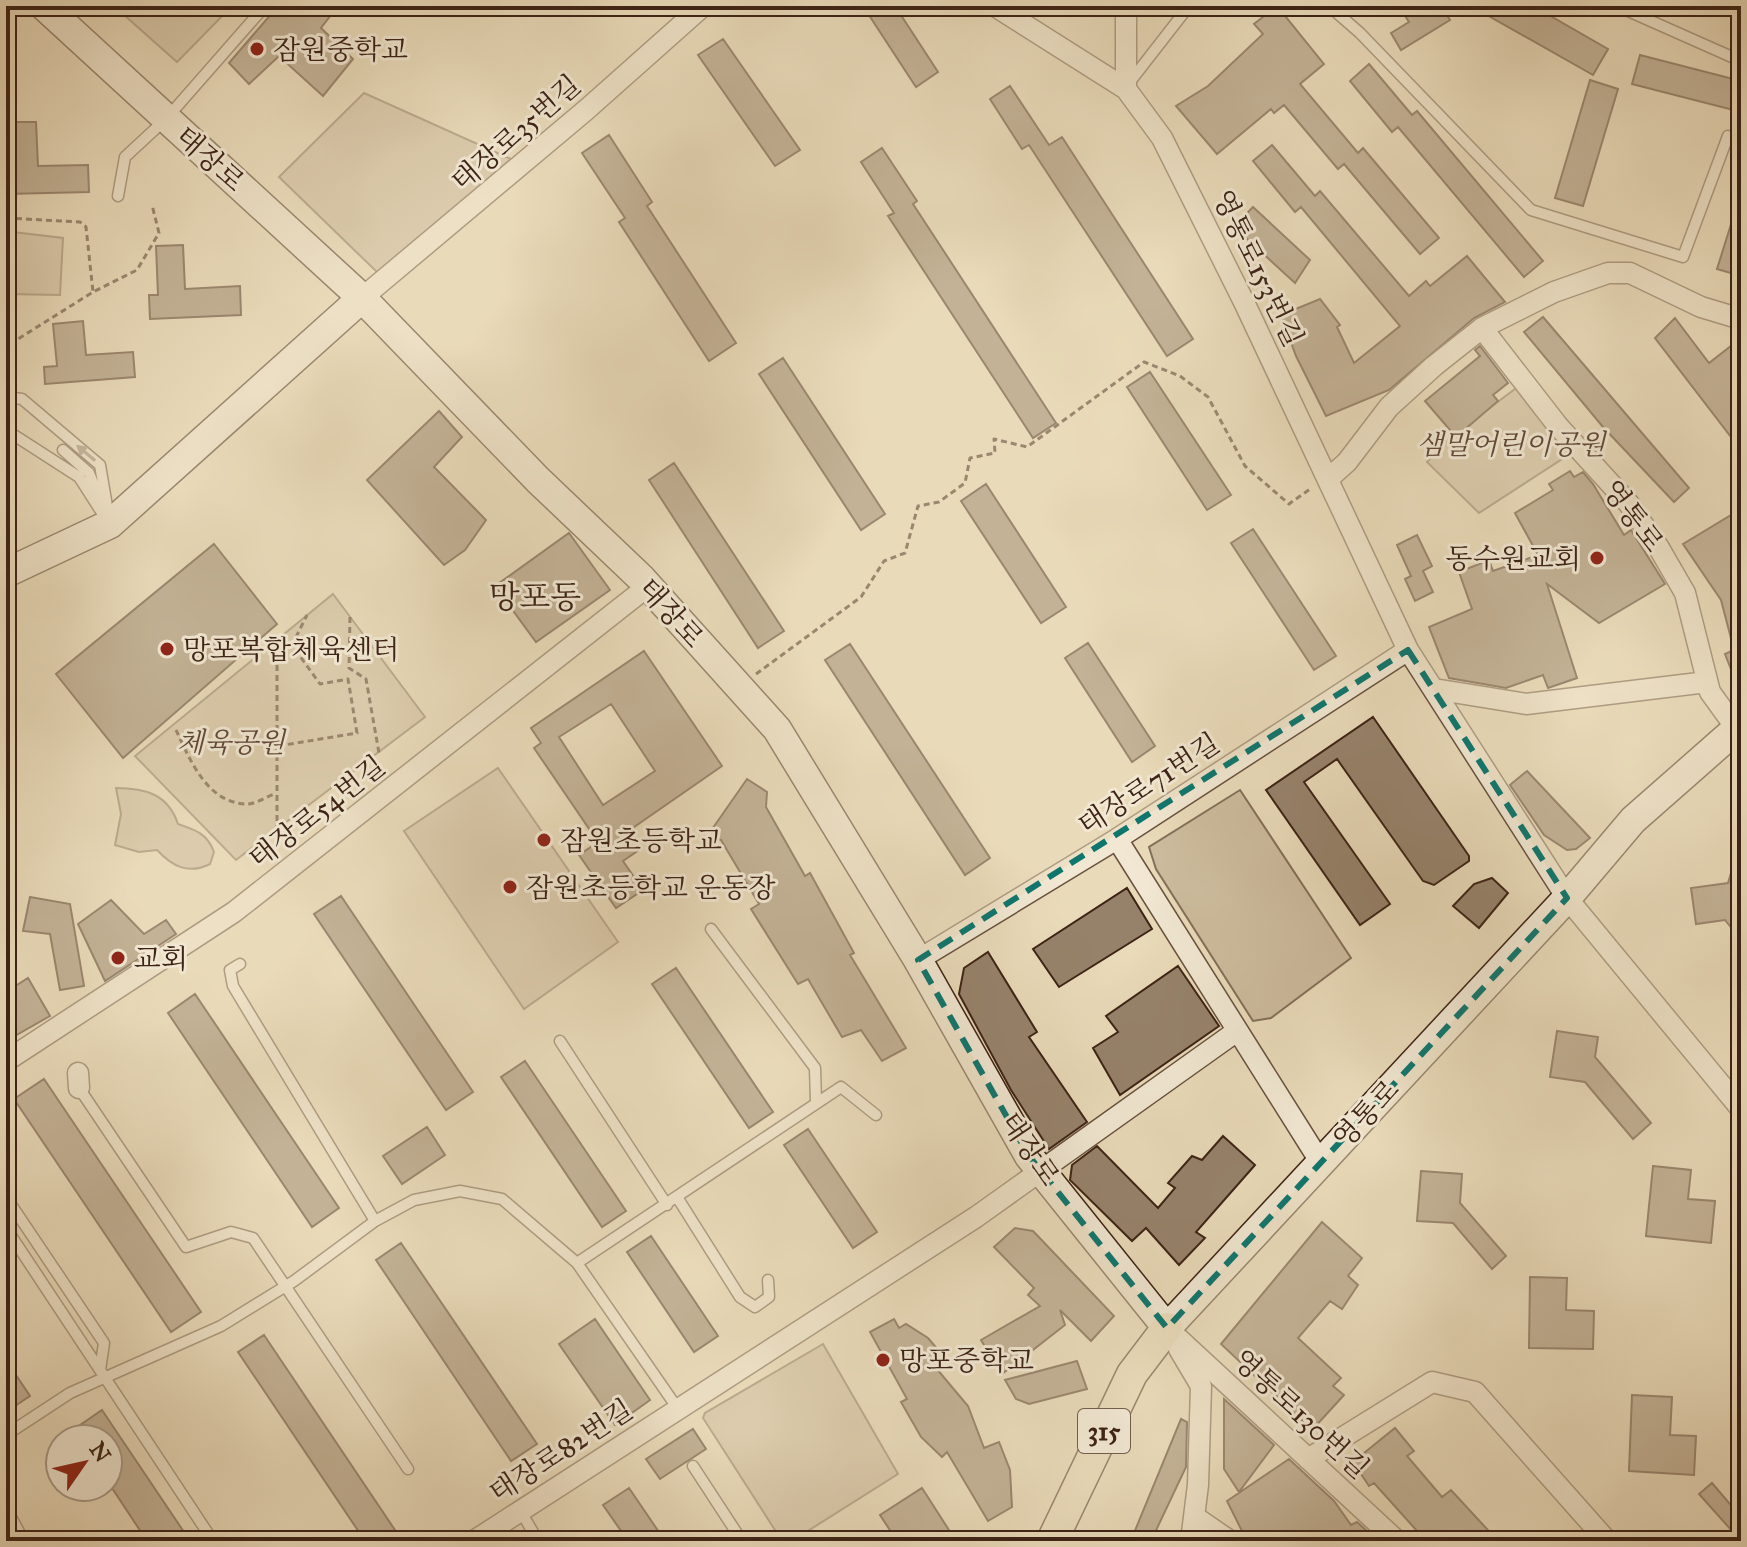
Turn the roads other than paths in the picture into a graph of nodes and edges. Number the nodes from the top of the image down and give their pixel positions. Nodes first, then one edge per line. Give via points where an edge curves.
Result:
1 (44, 6) edge
2 (265, 6) edge
3 (703, 6) edge
4 (995, 6) edge
5 (1126, 6) edge
6 (1189, 6) edge
7 (1329, 6) edge
8 (1617, 6) edge
9 (1741, 61) edge
10 (1126, 88) junction
11 (166, 119) junction
12 (1741, 139) edge
13 (118, 196) dead end
14 (362, 298) junction
15 (1741, 319) edge
16 (1482, 328) junction
17 (6, 397) edge
18 (6, 430) edge
19 (63, 450) dead end
20 (1322, 481) junction
21 (110, 524) junction
22 (6, 573) edge
23 (647, 587) junction
24 (1408, 650) junction
25 (1707, 682) junction
26 (1434, 689) junction
27 (1739, 726) edge
28 (1117, 839) junction
29 (1567, 898) junction
30 (711, 929) dead end
31 (918, 960) junction
32 (240, 964) dead end
33 (1237, 1031) junction
34 (560, 1041) dead end
35 (6, 1061) edge
36 (78, 1080) dead end
37 (816, 1101) junction
38 (1741, 1109) edge
39 (876, 1115) dead end
40 (1321, 1163) junction
41 (1041, 1170) junction
42 (6, 1197) edge
43 (677, 1197) junction
44 (667, 1205) junction
45 (375, 1221) junction
46 (6, 1228) edge
47 (577, 1263) junction
48 (768, 1280) dead end
49 (285, 1286) junction
50 (1167, 1328) junction
51 (102, 1374) junction
52 (678, 1409) junction
53 (6, 1435) edge
54 (1308, 1459) junction
55 (693, 1466) dead end
56 (408, 1469) dead end
57 (6, 1508) edge
58 (520, 1510) junction
59 (1195, 1517) junction
60 (24, 1541) edge
61 (213, 1541) edge
62 (474, 1541) edge
63 (538, 1541) edge
64 (742, 1541) edge
65 (1052, 1541) edge
66 (1191, 1541) edge
67 (1230, 1541) edge
68 (1397, 1541) edge
69 (1607, 1541) edge

1 - 11 street, 태장로
2 - 11 lane
3 - 14 street, 태장로35번길
4 - 10 street, 영통로153번길
5 - 10 street
6 - 10 lane
7 - 12 lane via 1531,210 1683,257 1728,136
8 - 9 lane
10 - 20 street, 영통로153번길 via 1162,138
11 - 13 lane via 125,157
11 - 14 street, 태장로
14 - 21 street
14 - 23 street, 태장로
15 - 16 street via 1701,307 1630,273 1608,273 1554,292
16 - 20 street via 1389,407 1347,462
16 - 25 street, 영통로 via 1558,426 1629,504 1659,548 1685,593
21 -> 17 lane via 100,465 22,399
18 - 21 lane via 79,477
19 - 21 lane via 89,473
20 - 24 street, 영통로153번길
21 - 22 street
23 - 31 street, 태장로 via 777,729
23 - 35 street, 태장로54번길 via 234,912
24 - 26 street, 영통로153번길
24 - 28 street, 태장로71번길
25 - 26 street via 1526,704
25 - 27 street, 영통로
26 - 29 street, 영통로153번길
27 - 29 street, 영통로 / 315 via 1633,820
28 - 31 street, 태장로71번길
28 - 33 street
29 - 38 street, 영통로153번길
29 - 40 street, 영통로 / 315
30 - 37 lane via 815,1068
31 - 41 street, 태장로
32 - 45 lane via 230,970 233,986
33 - 40 street
33 - 41 street, 태장로82번길
34 - 44 lane
36 - 49 lane via 186,1247 231,1232 253,1238
37 - 39 lane via 841,1087
37 - 43 lane
40 - 50 street, 영통로 / 315
41 - 50 street, 태장로
41 - 52 street, 태장로82번길
42 - 51 lane via 104,1343
43 - 44 lane
43 - 48 lane via 740,1297 755,1307 769,1297
44 - 47 lane
45 - 47 lane via 414,1200 460,1191 502,1199
45 - 49 lane
46 - 51 lane
47 - 52 lane
49 - 51 lane via 221,1326
49 - 56 lane
50 - 54 street, 영통로130번길
50 - 59 street via 1201,1386
50 - 65 main road, 영통로 / 315 via 1132,1374
51 - 53 lane
51 - 61 lane
52 - 58 street, 태장로82번길
54 - 68 street, 영통로130번길
54 - 69 street via 1432,1382 1475,1392
55 - 64 lane
57 - 60 lane
58 - 62 street, 태장로82번길
58 - 63 lane
59 - 66 street
59 - 67 street

